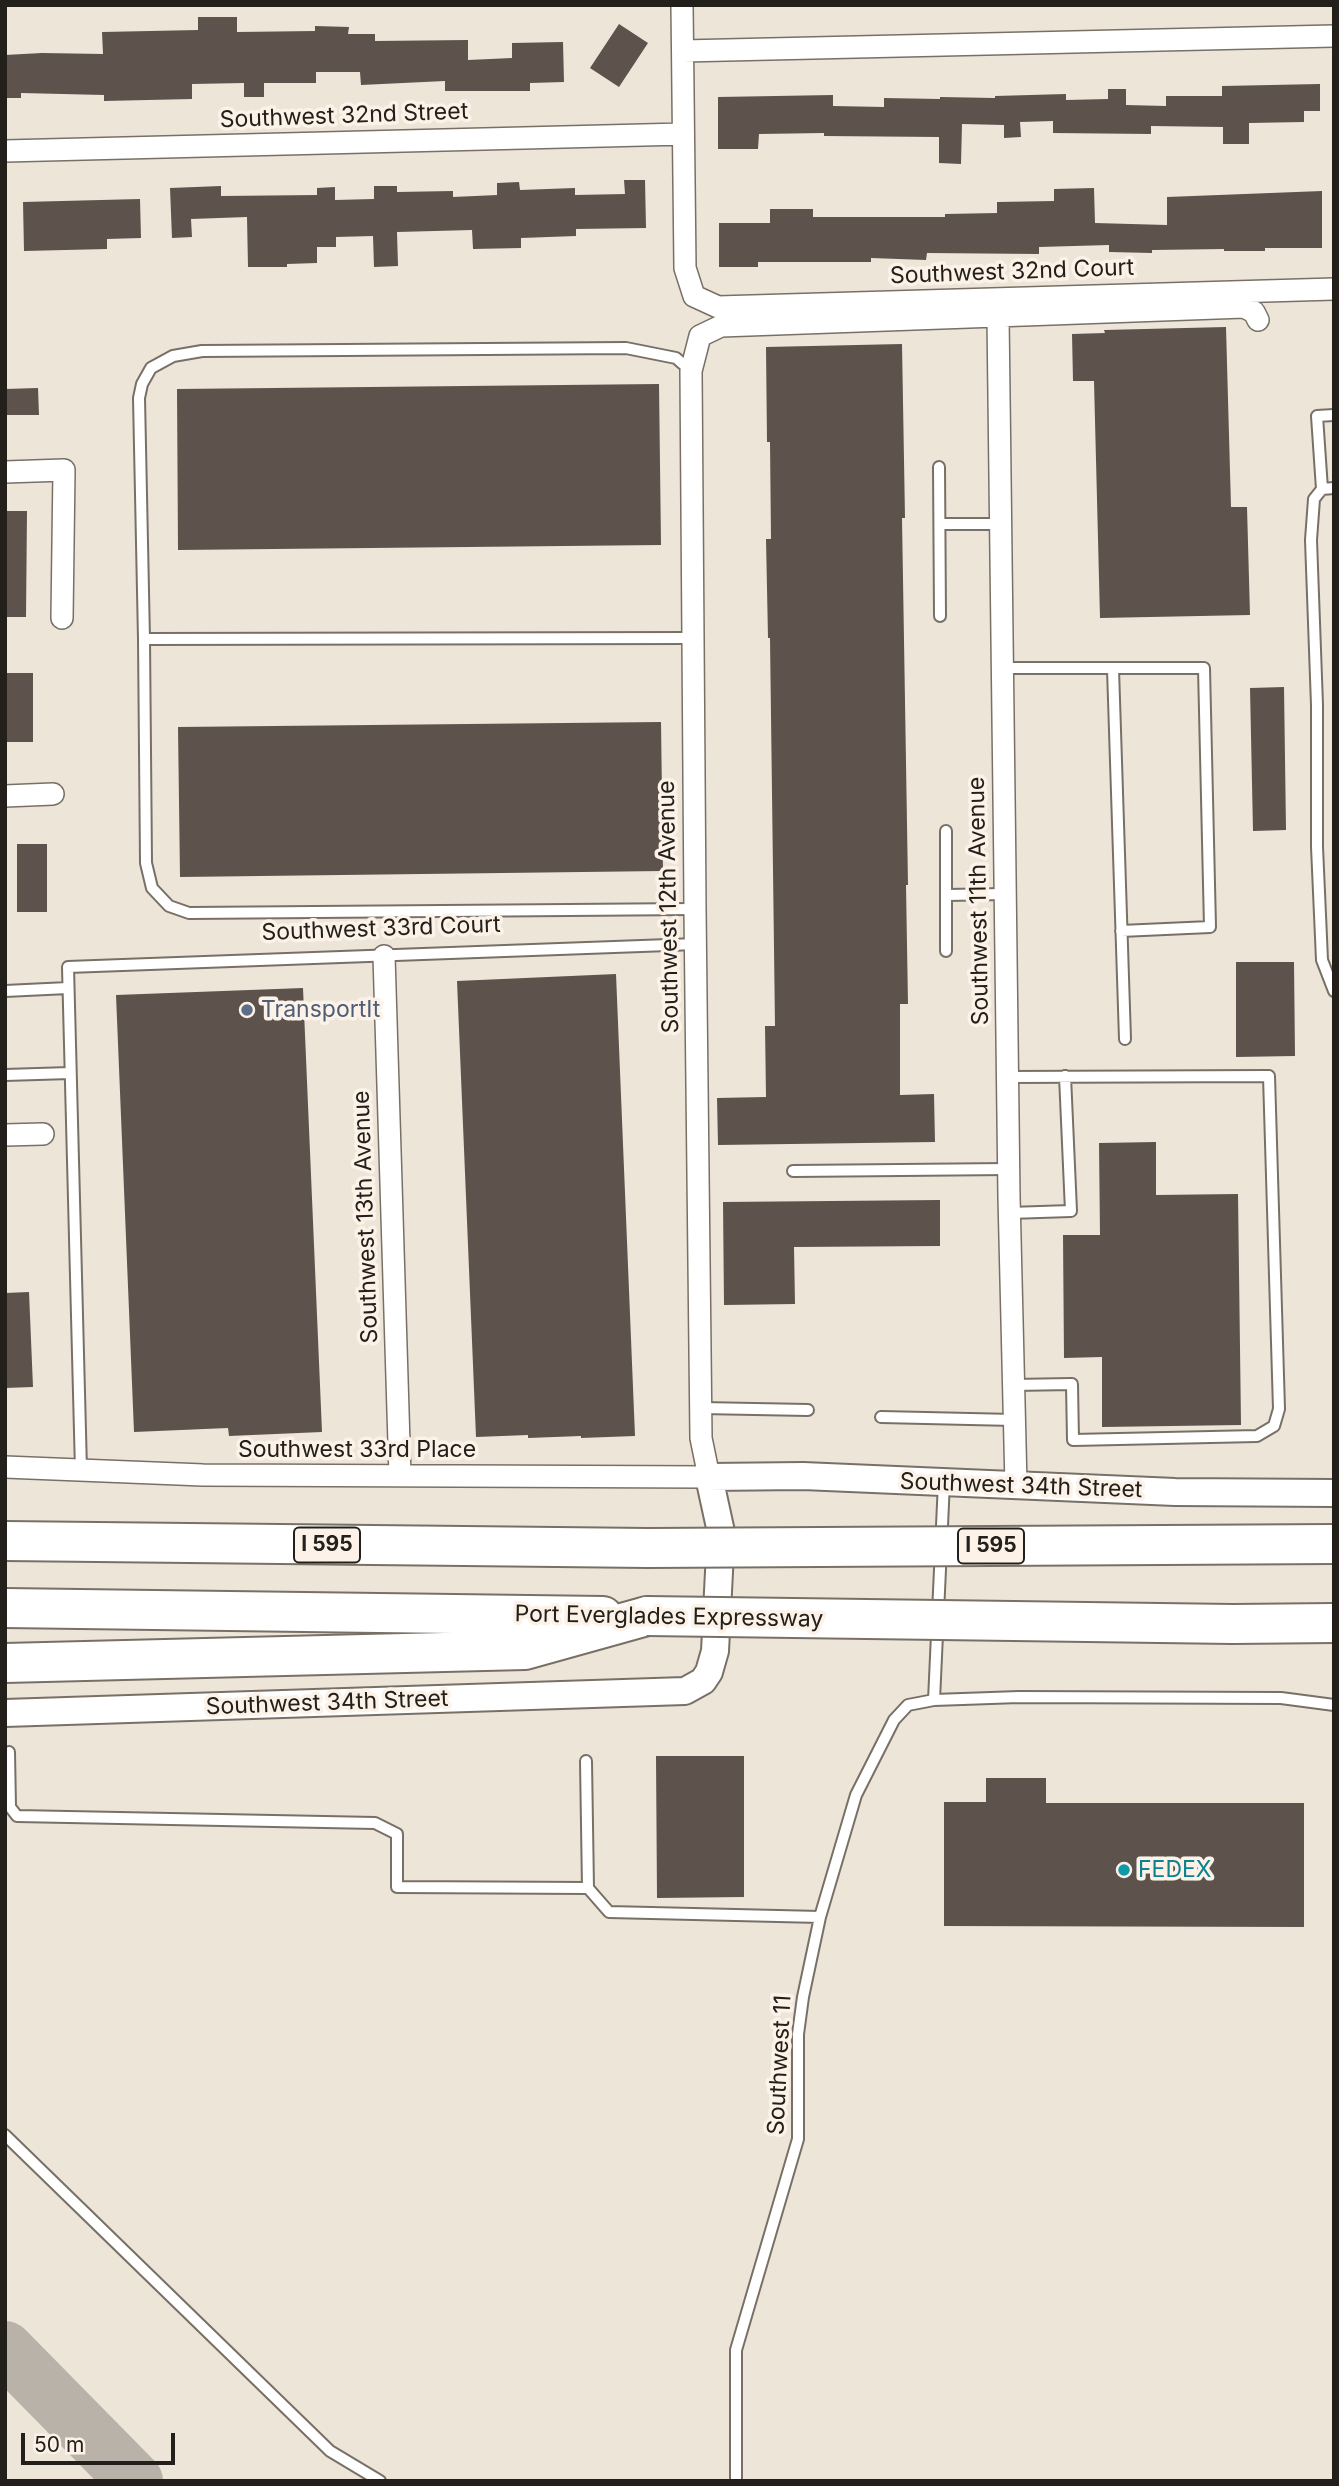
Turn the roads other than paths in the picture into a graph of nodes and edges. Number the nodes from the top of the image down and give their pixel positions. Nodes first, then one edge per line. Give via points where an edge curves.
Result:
1 (682, 5) edge
2 (1334, 36) edge
3 (683, 51) junction
4 (683, 134) junction
5 (5, 151) edge
6 (1334, 289) edge
7 (998, 316) junction
8 (1258, 320) dead end
9 (700, 336) joint
10 (691, 371) junction
11 (1334, 415) edge
12 (939, 467) dead end
13 (5, 471) edge
14 (1334, 488) edge
15 (1322, 489) junction
16 (940, 524) junction
17 (1001, 524) junction
18 (940, 616) dead end
19 (62, 618) dead end
20 (693, 638) junction
21 (144, 639) junction
22 (1002, 668) junction
23 (1113, 669) junction
24 (53, 794) dead end
25 (5, 796) edge
26 (946, 831) dead end
27 (1005, 894) junction
28 (946, 895) junction
29 (695, 909) junction
30 (1121, 931) junction
31 (695, 944) junction
32 (946, 951) dead end
33 (384, 956) junction
34 (68, 988) junction
35 (1334, 991) edge
36 (5, 992) edge
37 (1125, 1039) dead end
38 (70, 1073) junction
39 (5, 1075) edge
40 (1065, 1076) junction
41 (1007, 1077) junction
42 (43, 1134) dead end
43 (5, 1135) edge
44 (1008, 1169) junction
45 (793, 1171) dead end
46 (1009, 1213) junction
47 (1013, 1385) junction
48 (701, 1408) junction
49 (808, 1410) dead end
50 (881, 1417) dead end
51 (1014, 1420) junction
52 (5, 1467) edge
53 (81, 1470) junction
54 (400, 1476) junction
55 (709, 1478) junction
56 (944, 1482) junction
57 (1016, 1485) junction
58 (1334, 1493) edge
59 (5, 1541) edge
60 (1334, 1544) edge
61 (5, 1608) edge
62 (647, 1616) junction
63 (1334, 1623) edge
64 (5, 1663) edge
65 (934, 1700) junction
66 (1334, 1705) edge
67 (5, 1713) edge
68 (9, 1752) dead end
69 (586, 1761) dead end
70 (588, 1888) junction
71 (820, 1917) junction
72 (5, 2135) edge
73 (380, 2481) edge
74 (736, 2481) edge

1 - 3 street
2 - 3 street
3 - 4 street
4 - 5 street, Southwest 32nd Street
4 - 6 street, Southwest 32nd Court via 685,268 694,296 718,307
7 - 8 street, Southwest 32nd Court via 1244,307
7 - 9 street, Southwest 32nd Court via 721,326
7 - 17 street, Southwest 11th Avenue
9 - 10 street, Southwest 12th Avenue
10 - 20 street, Southwest 12th Avenue
10 - 21 lane via 676,358 625,348 202,351 173,356 150,368 139,398
11 - 15 lane via 1317,416
12 - 16 lane
13 - 19 street via 64,470
14 - 15 lane
15 - 35 lane via 1314,499 1311,540 1317,847 1322,960
16 - 17 lane
16 - 18 lane
17 - 22 street, Southwest 11th Avenue
20 - 21 lane
20 - 29 street, Southwest 12th Avenue
21 - 29 lane via 146,863 152,888 169,905 189,913
22 - 23 lane
22 - 27 street, Southwest 11th Avenue
23 - 30 lane
23 - 30 lane via 1204,668 1210,927
24 - 25 street
26 - 28 lane
27 - 28 lane
27 - 41 street, Southwest 11th Avenue
28 - 32 lane
29 - 31 street, Southwest 12th Avenue
30 - 37 lane
31 - 33 lane, Southwest 33rd Court
31 - 48 street, Southwest 12th Avenue
33 - 34 lane, Southwest 33rd Court via 68,967
33 - 54 street, Southwest 13th Avenue
34 - 36 lane
34 - 38 lane
38 - 39 lane
38 - 53 lane
40 - 41 lane
40 - 46 lane via 1071,1211
40 - 47 lane via 1269,1076 1279,1409 1274,1426 1257,1436 1073,1440 1072,1384
41 - 44 street, Southwest 11th Avenue
42 - 43 street
44 - 45 lane
44 - 46 street, Southwest 11th Avenue
46 - 47 street, Southwest 11th Avenue
47 - 51 street, Southwest 11th Avenue
48 - 49 lane
48 - 55 street, Southwest 12th Avenue
50 - 51 lane
51 - 57 street, Southwest 11th Avenue
52 - 53 street, Southwest 33rd Place
53 - 54 street, Southwest 33rd Place
54 - 55 street, Southwest 33rd Place
55 - 56 street, Southwest 34th Street via 803,1476
55 - 67 street, Southwest 34th Street via 721,1532 713,1662 703,1681 694,1687 675,1693
56 - 57 street, Southwest 34th Street
56 - 65 lane
57 - 58 street, Southwest 34th Street
59 - 60 highway, I 595, bridge via 648,1548
61 - 62 highway, Port Everglades Expressway
62 - 63 highway, Port Everglades Expressway, bridge
62 - 64 highway via 524,1650
65 - 66 lane via 1281,1698
65 - 71 lane, Southwest 11 via 908,1705 894,1720 856,1796
68 - 70 lane via 10,1807 17,1816 375,1823 397,1834 397,1887
69 - 70 lane
70 - 71 lane via 609,1912
71 - 74 lane, Southwest 11 via 798,2034 798,2138 736,2350
72 - 73 lane via 330,2451

